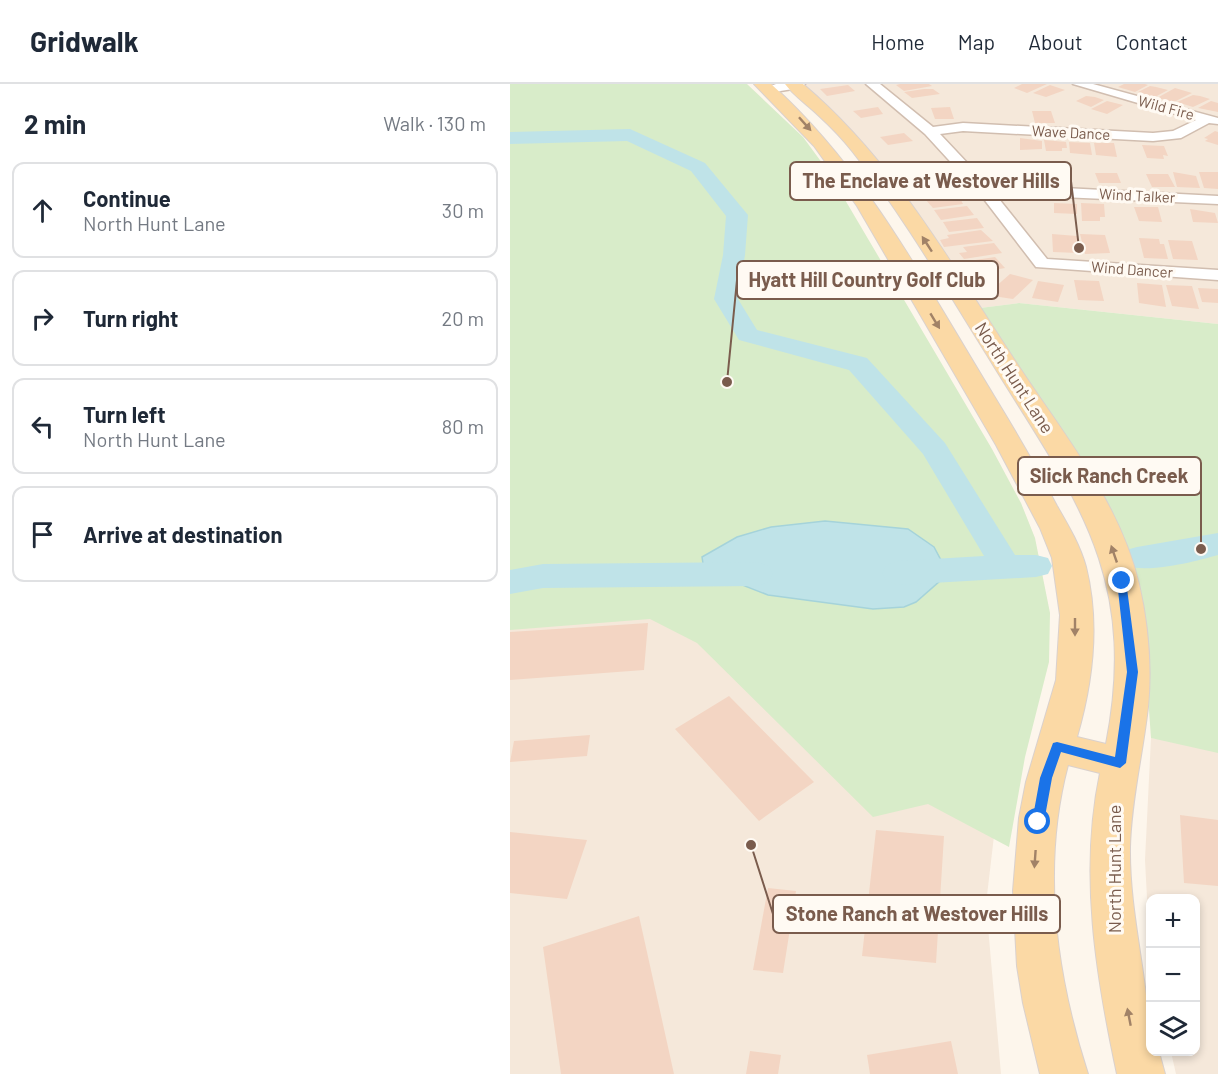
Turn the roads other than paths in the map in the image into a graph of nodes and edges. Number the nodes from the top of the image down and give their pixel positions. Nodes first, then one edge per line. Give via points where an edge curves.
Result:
1 (872, 84) edge
2 (1079, 84) edge
3 (783, 85) edge
4 (1213, 121) edge
5 (930, 131) junction
6 (985, 191) junction
7 (895, 197) junction
8 (864, 200) junction
9 (1218, 200) edge
10 (1218, 275) edge
11 (1057, 747) junction
12 (1120, 763) junction
13 (1064, 1074) edge
14 (1141, 1074) edge

1 - 5 street, Wind Dancer
2 - 4 street, Wild Fire
3 - 7 main road, North Hunt Lane via 830,117 862,150
3 -> 8 main road, North Hunt Lane via 791,109 839,162
4 - 5 street, Wave Dance via 1176,135 1152,136 963,128
5 - 6 street, Wind Dancer
6 - 9 street, Wind Talker
6 - 10 street, Wind Dancer via 1042,264
7 - 8 main road
12 -> 7 main road, North Hunt Lane via 1132,672 1125,593 1112,548 1088,490
8 -> 11 main road, North Hunt Lane via 1029,479 1070,565 1075,668
11 - 12 main road
11 -> 13 main road, North Hunt Lane via 1046,778 1038,822 1035,923 1050,1019
14 -> 12 main road, North Hunt Lane via 1116,943 1112,895 1112,818

